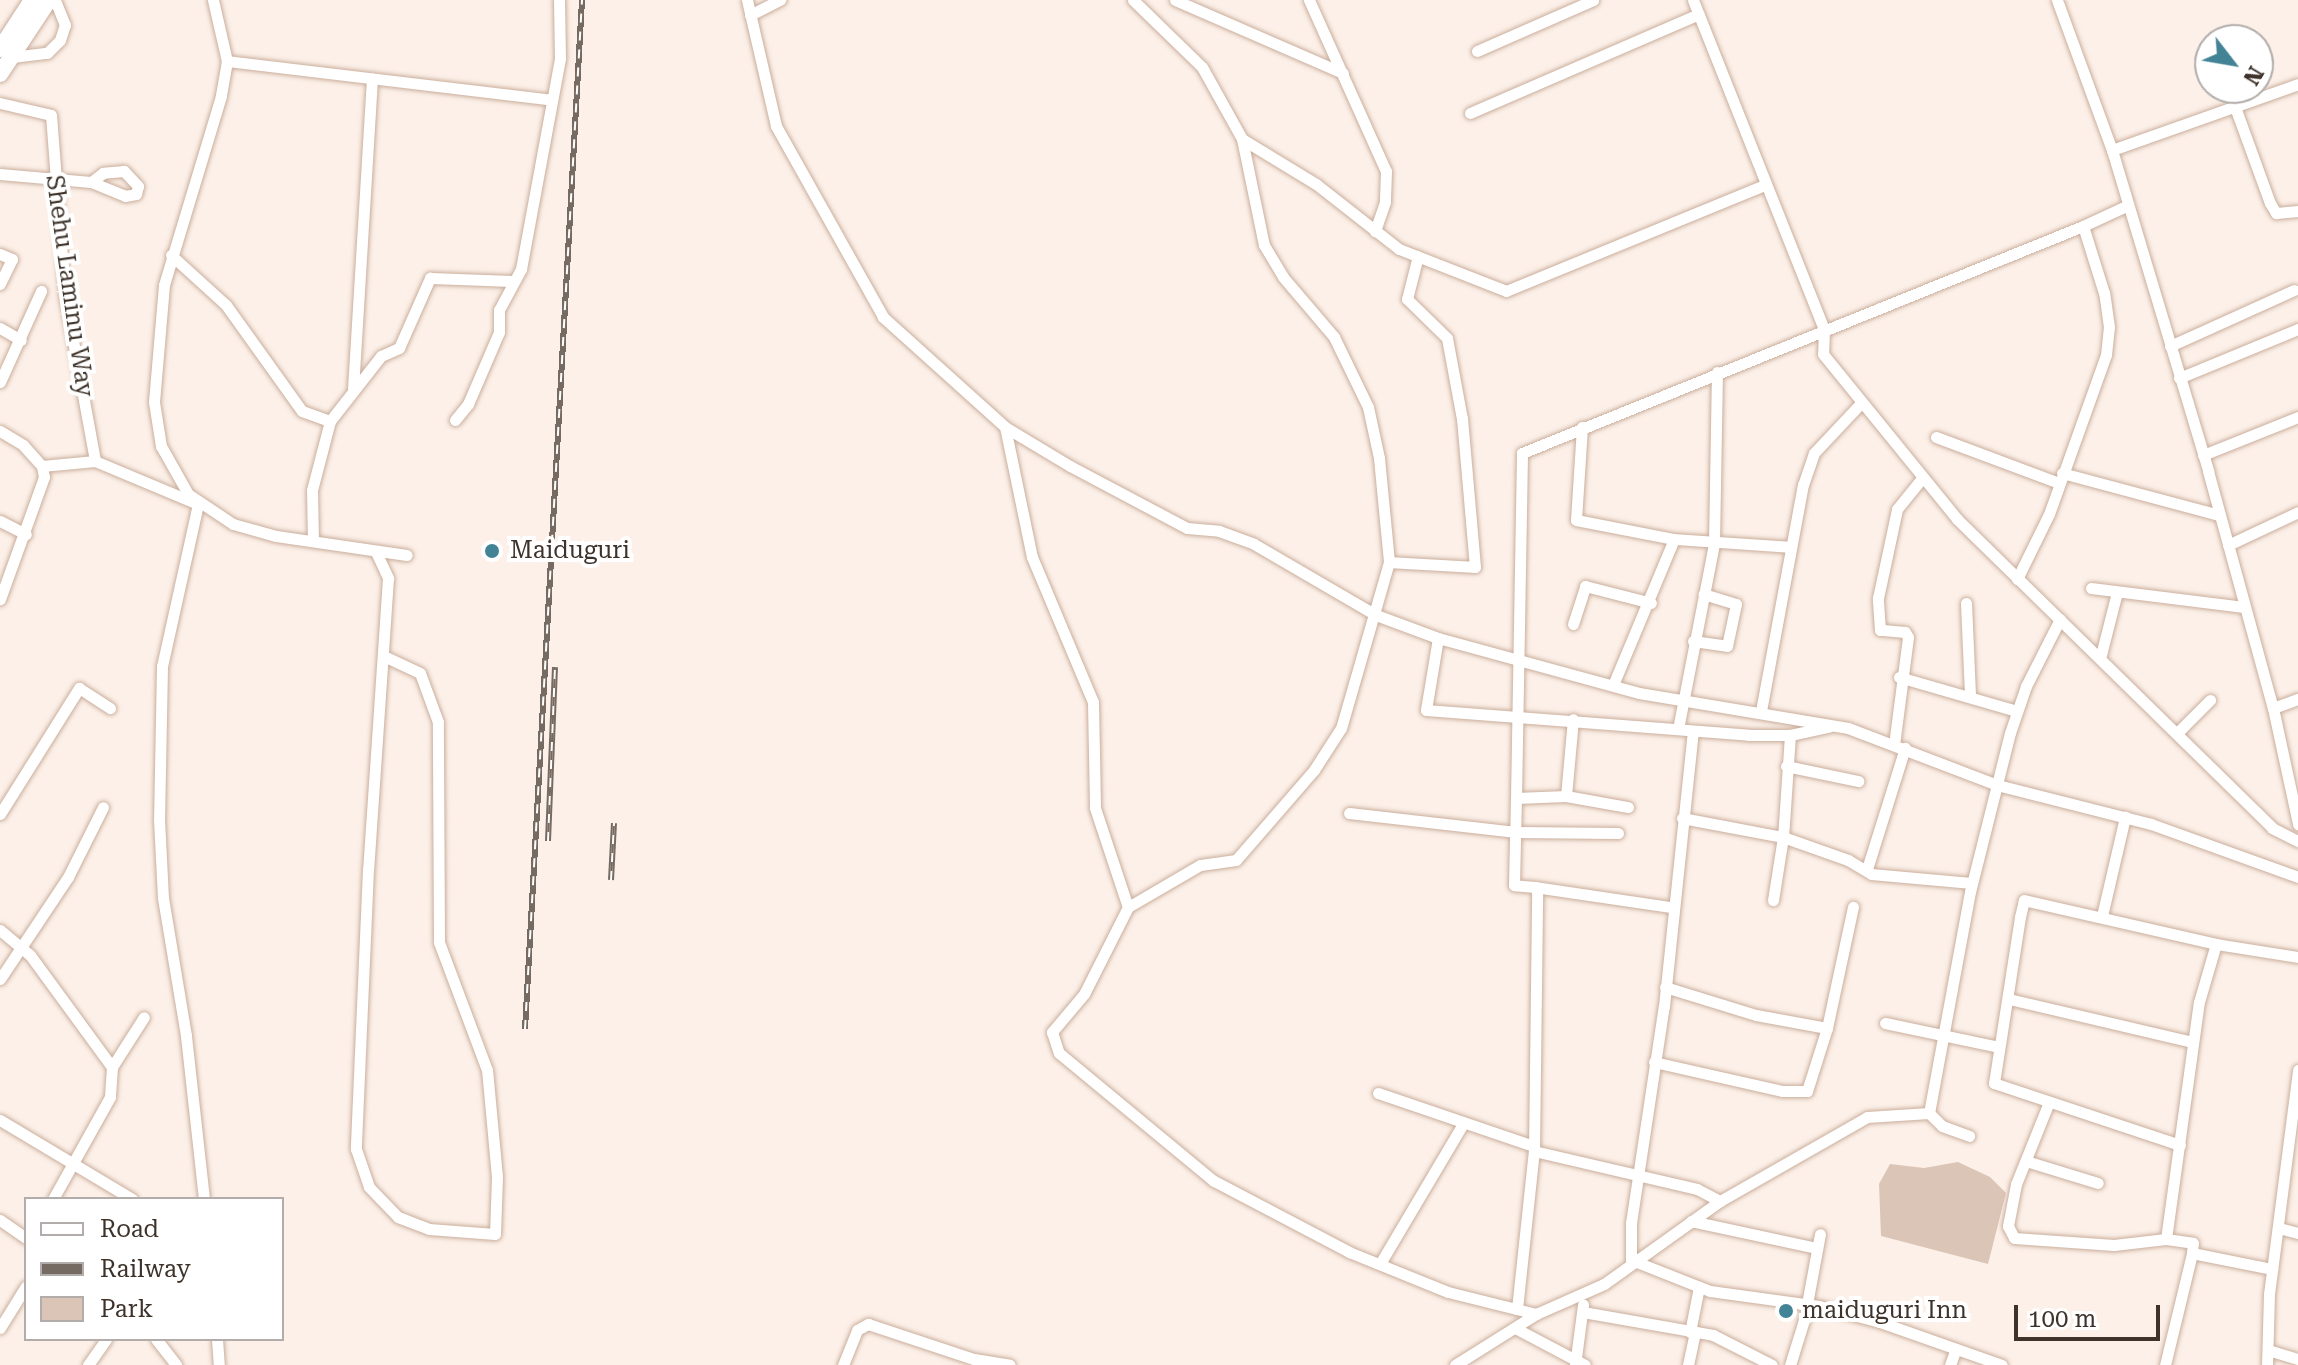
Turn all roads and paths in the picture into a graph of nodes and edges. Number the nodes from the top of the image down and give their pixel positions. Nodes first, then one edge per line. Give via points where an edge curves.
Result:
1 (32, 0) edge
2 (52, 0) edge
3 (213, 0) edge
4 (559, 0) edge
5 (747, 0) edge
6 (780, 0) edge
7 (1133, 0) edge
8 (1175, 0) edge
9 (1309, 0) edge
10 (1593, 0) edge
11 (1693, 0) edge
12 (2057, 0) edge
13 (1699, 14) junction
14 (750, 15) junction
15 (1477, 51) dead end
16 (6, 53) edge
17 (227, 61) junction
18 (1343, 73) junction
19 (0, 74) edge
20 (372, 79) junction
21 (2298, 84) edge
22 (552, 100) junction
23 (0, 103) edge
24 (2235, 107) junction
25 (1470, 113) dead end
26 (1242, 139) junction
27 (2112, 150) junction
28 (0, 174) edge
29 (54, 178) junction
30 (91, 182) dead end
31 (1764, 185) junction
32 (2126, 206) junction
33 (2298, 211) edge
34 (2083, 226) junction
35 (1375, 231) junction
36 (0, 254) edge
37 (171, 255) junction
38 (1418, 256) junction
39 (513, 281) junction
40 (0, 284) edge
41 (2294, 290) dead end
42 (41, 291) dead end
43 (0, 328) edge
44 (1824, 329) junction
45 (2298, 329) edge
46 (21, 340) junction
47 (2170, 346) junction
48 (1717, 372) junction
49 (2179, 378) junction
50 (0, 382) edge
51 (353, 390) junction
52 (1861, 403) junction
53 (2298, 417) edge
54 (455, 420) dead end
55 (330, 421) junction
56 (1005, 427) junction
57 (1582, 427) junction
58 (0, 431) edge
59 (1936, 437) dead end
60 (2203, 455) junction
61 (95, 461) junction
62 (42, 466) junction
63 (1923, 477) junction
64 (2061, 478) junction
65 (2298, 501) edge
66 (198, 504) junction
67 (2292, 514) edge
68 (2219, 515) junction
69 (0, 521) edge
70 (26, 534) junction
71 (1674, 539) junction
72 (313, 541) junction
73 (1714, 543) junction
74 (2228, 545) junction
75 (1791, 547) junction
76 (376, 552) junction
77 (407, 555) dead end
78 (1389, 562) junction
79 (2017, 579) junction
80 (2091, 588) dead end
81 (2117, 592) junction
82 (1704, 594) junction
83 (0, 597) edge
84 (1651, 603) junction
85 (1966, 603) dead end
86 (2244, 607) junction
87 (1376, 615) junction
88 (2060, 619) junction
89 (1573, 624) dead end
90 (1438, 638) junction
91 (1693, 641) junction
92 (2101, 655) junction
93 (384, 656) junction
94 (1518, 659) junction
95 (1899, 677) junction
96 (1613, 685) junction
97 (1970, 694) junction
98 (2298, 699) edge
99 (1681, 700) junction
100 (2210, 700) dead end
101 (110, 708) dead end
102 (2273, 708) junction
103 (1761, 711) junction
104 (2017, 711) junction
105 (1513, 718) junction
106 (1573, 719) junction
107 (1837, 726) junction
108 (1678, 729) junction
109 (2179, 731) junction
110 (1693, 732) junction
111 (1790, 735) junction
112 (1899, 746) junction
113 (1786, 766) junction
114 (1858, 781) dead end
115 (1997, 785) junction
116 (1566, 796) junction
117 (1516, 798) junction
118 (103, 807) dead end
119 (1628, 807) dead end
120 (1349, 813) dead end
121 (0, 814) edge
122 (2125, 817) junction
123 (1682, 818) junction
124 (2298, 824) edge
125 (1516, 832) junction
126 (1618, 833) dead end
127 (1783, 837) junction
128 (2298, 841) edge
129 (1867, 869) junction
130 (2298, 877) edge
131 (1972, 883) junction
132 (1535, 887) junction
133 (1773, 900) dead end
134 (1128, 907) junction
135 (1671, 907) junction
136 (1853, 907) dead end
137 (2102, 916) junction
138 (0, 930) edge
139 (2216, 944) junction
140 (20, 946) junction
141 (2298, 957) edge
142 (0, 979) edge
143 (1665, 987) junction
144 (2009, 999) junction
145 (144, 1017) dead end
146 (1885, 1023) dead end
147 (1827, 1028) junction
148 (1942, 1035) junction
149 (2193, 1042) junction
150 (1999, 1047) junction
151 (1654, 1062) junction
152 (112, 1067) junction
153 (2298, 1070) edge
154 (1378, 1093) dead end
155 (2049, 1102) junction
156 (1929, 1113) junction
157 (0, 1120) edge
158 (1463, 1124) junction
159 (1969, 1136) dead end
160 (2180, 1145) junction
161 (1534, 1148) junction
162 (2026, 1161) junction
163 (75, 1167) junction
164 (1637, 1175) junction
165 (2098, 1183) dead end
166 (54, 1197) edge
167 (128, 1197) edge
168 (204, 1197) edge
169 (1720, 1201) junction
170 (0, 1220) edge
171 (1691, 1221) junction
172 (2279, 1228) junction
173 (2298, 1233) edge
174 (1820, 1234) dead end
175 (24, 1237) edge
176 (2166, 1239) junction
177 (1817, 1248) junction
178 (2192, 1253) junction
179 (1381, 1262) junction
180 (1633, 1262) junction
181 (2272, 1269) junction
182 (1699, 1287) junction
183 (24, 1289) edge
184 (1583, 1293) junction
185 (1808, 1304) junction
186 (1517, 1309) junction
187 (1583, 1312) junction
188 (1536, 1314) junction
189 (0, 1328) edge
190 (1515, 1328) junction
191 (1693, 1332) junction
192 (105, 1341) edge
193 (158, 1341) edge
194 (217, 1341) edge
195 (2268, 1350) junction
196 (1955, 1351) junction
197 (2298, 1359) edge
198 (1579, 1364) edge
199 (88, 1365) edge
200 (176, 1365) edge
201 (219, 1365) edge
202 (843, 1365) edge
203 (1010, 1365) edge
204 (1455, 1365) edge
205 (1688, 1365) edge
206 (1772, 1365) edge
207 (1790, 1365) edge
208 (1950, 1365) edge
209 (2002, 1365) edge
210 (2165, 1365) edge
211 (2267, 1365) edge

1 - 16 highway
2 - 16 highway
2 - 16 street via 65,25 60,40 47,53
3 - 17 street
4 - 22 street via 560,58
5 - 14 street
6 - 14 street
7 - 26 street via 1202,67
8 - 18 street
9 - 18 street
10 - 15 street
11 - 13 street
12 - 27 street
13 - 25 street
13 - 31 street
14 - 56 street via 776,126 883,317
16 - 19 highway
17 - 20 street
17 - 37 street
18 - 35 street via 1386,171 1385,202
20 - 22 street
20 - 51 street
21 - 24 street
22 - 39 street via 521,269
23 - 29 street, Shehu Laminu Way via 51,115
24 - 27 street
24 - 33 street via 2276,213
26 - 35 street via 1316,184
26 - 78 street via 1264,245 1283,277 1334,337 1368,407 1379,458
27 - 32 street
28 - 29 street
29 - 30 street
29 - 61 street, Shehu Laminu Way via 65,297
31 - 38 street via 1506,291
31 - 44 street
32 - 34 street
32 - 47 street
34 - 44 street
34 - 64 street via 2109,327 2106,355
35 - 38 street
36 - 40 street via 12,259
37 - 55 street via 226,305 302,411
37 - 66 street via 155,417 166,460
38 - 78 street via 1407,299 1447,338 1462,419 1475,567
39 - 51 street via 430,278 399,348 381,356
39 - 54 street via 499,310 499,332 468,404
41 - 47 street
42 - 46 street
43 - 46 street
44 - 48 street
44 - 52 street via 1823,354
45 - 49 street
46 - 50 street
47 - 49 street
48 - 57 street
48 - 73 street
49 - 60 street
51 - 55 street
52 - 63 street
52 - 75 street via 1814,453
53 - 60 street
55 - 72 street via 312,490
56 - 87 street via 1187,528 1219,531 1254,544
56 - 134 street via 1032,557 1093,702 1095,808
57 - 71 street via 1576,520
57 - 94 street via 1522,453
58 - 62 street
59 - 64 street
60 - 68 street
61 - 62 street
61 - 66 street
62 - 70 street via 43,487
63 - 79 street
63 - 95 street via 1897,509 1878,598 1880,630 1905,632 1908,637
64 - 68 street
64 - 79 street
65 - 67 street
66 - 72 street via 246,529
66 - 168 street via 162,666 159,819 163,898 186,1036
67 - 74 street
68 - 74 street
69 - 70 street
70 - 83 street
71 - 73 street
71 - 84 street
72 - 76 street
73 - 75 street
73 - 82 street
74 - 86 street
75 - 103 street
76 - 77 street
76 - 93 street via 388,578
78 - 87 street
79 - 88 street
80 - 81 street
81 - 86 street
81 - 92 street
82 - 91 street
82 - 91 street via 1736,604 1727,646
84 - 89 street via 1585,586
84 - 96 street
85 - 97 street
86 - 102 street
87 - 90 street
87 - 134 street via 1341,728 1272,824 1236,860 1200,865
88 - 92 street
88 - 104 street
90 - 94 street
90 - 105 street via 1426,710
91 - 99 street
92 - 109 street
93 - 93 street via 420,673 438,722 439,942 487,1070 497,1177 495,1234 408,1222 375,1195 357,1159 368,869
94 - 96 street
94 - 105 street
95 - 97 street
95 - 112 street
96 - 99 street
97 - 104 street
98 - 102 street
99 - 103 street
99 - 108 street
100 - 109 street
101 - 121 street via 79,688
102 - 124 street
103 - 107 street
104 - 115 street
105 - 106 street
105 - 117 street
106 - 108 street
106 - 116 street
107 - 111 street
107 - 112 street
108 - 110 street
109 - 128 street via 2272,828
110 - 111 street
110 - 123 street
111 - 113 street
112 - 115 street
112 - 129 street
113 - 114 street
113 - 127 street
115 - 122 street
115 - 131 street
116 - 117 street
116 - 119 street
117 - 125 street
118 - 140 street via 68,877
120 - 125 street
122 - 130 street
122 - 137 street
123 - 127 street
123 - 135 street
125 - 126 street
125 - 132 street via 1514,885
127 - 129 street
127 - 133 street
129 - 131 street via 1887,877
131 - 148 street
132 - 135 street
132 - 161 street
134 - 179 street via 1084,994 1052,1032 1059,1053 1214,1181 1349,1252
135 - 143 street
136 - 147 street
137 - 139 street
137 - 144 street via 2024,900
138 - 140 street
139 - 141 street
139 - 149 street
140 - 142 street
140 - 152 street
143 - 147 street via 1756,1015
143 - 151 street
144 - 149 street
144 - 150 street
145 - 152 street
146 - 148 street
147 - 151 street via 1811,1085 1800,1094
148 - 150 street
148 - 156 street
149 - 160 street
150 - 155 street via 1994,1083
151 - 164 street
152 - 163 street via 110,1097
153 - 172 street
154 - 158 street
155 - 160 street
155 - 162 street
156 - 159 street via 1942,1126
156 - 169 street via 1867,1117
157 - 163 street
158 - 161 street
158 - 179 street
160 - 176 street
161 - 164 street
161 - 186 street
162 - 165 street
162 - 176 street via 2008,1226 2014,1238 2102,1245
163 - 166 street
163 - 167 street
164 - 169 street via 1697,1189
164 - 180 street
169 - 171 street
170 - 175 street
171 - 177 street
171 - 180 street
172 - 173 street
172 - 181 street
174 - 177 street
176 - 178 street via 2193,1243
177 - 185 street
178 - 181 street
178 - 210 street
179 - 186 street via 1448,1292
180 - 182 street
180 - 184 street
181 - 195 street
182 - 185 street
182 - 191 street
183 - 189 street
184 - 187 street
184 - 188 street
185 - 196 street via 1880,1322
185 - 207 street
186 - 188 street
187 - 191 street
187 - 198 street
188 - 190 street
190 - 198 street
190 - 204 street
191 - 205 street
191 - 206 street via 1713,1335
192 - 199 street
193 - 200 street
194 - 201 street
195 - 197 street
195 - 211 street
196 - 208 street
196 - 209 street
202 - 203 street via 857,1330 868,1324 974,1359

